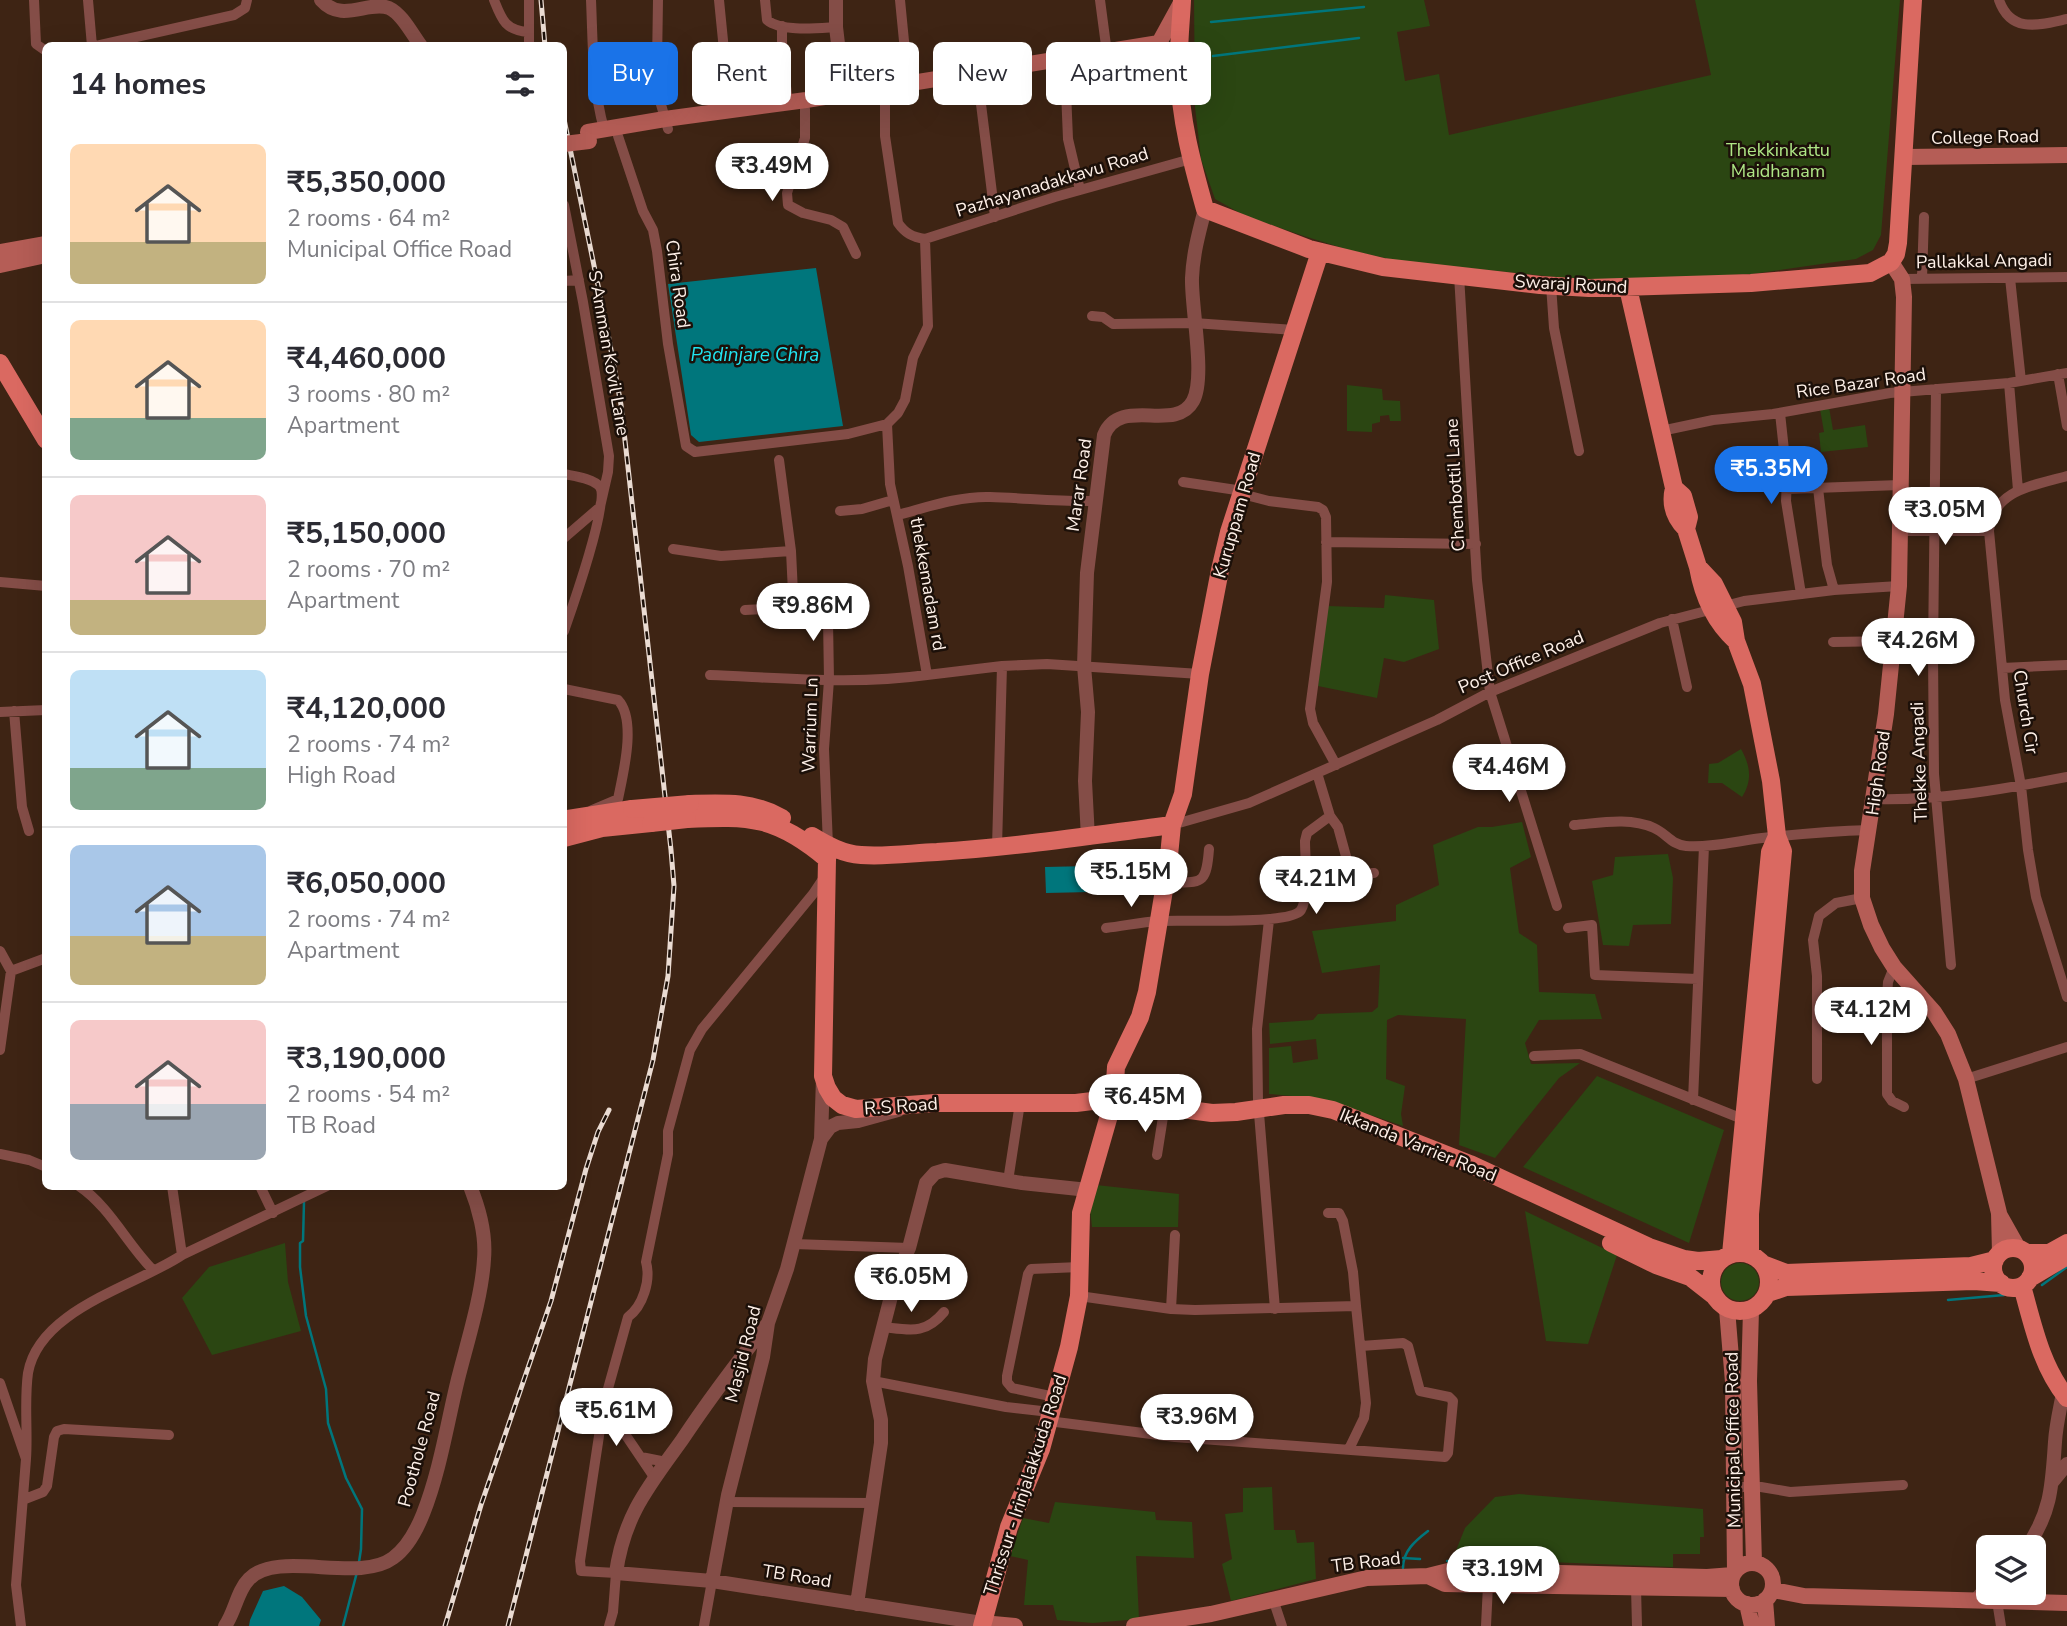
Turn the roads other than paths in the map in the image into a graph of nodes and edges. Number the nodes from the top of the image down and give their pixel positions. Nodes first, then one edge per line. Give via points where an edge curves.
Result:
1 (34, 0) edge
2 (88, 0) edge
3 (247, 0) edge
4 (321, 0) edge
5 (494, 0) edge
6 (529, 0) edge
7 (591, 0) edge
8 (657, 0) edge
9 (719, 0) edge
10 (765, 0) edge
11 (836, 0) edge
12 (900, 0) edge
13 (1100, 0) edge
14 (1913, 0) edge
15 (1999, 0) edge
16 (1182, 1) edge
17 (393, 4) edge
18 (2067, 19) edge
19 (782, 26) junction
20 (836, 27) junction
21 (528, 32) junction
22 (93, 42) edge
23 (112, 42) edge
24 (418, 42) edge
25 (529, 42) edge
26 (782, 42) edge
27 (838, 42) edge
28 (904, 42) edge
29 (1105, 42) edge
30 (1160, 42) edge
31 (1180, 42) edge
32 (42, 48) edge
33 (1046, 62) edge
34 (919, 80) edge
35 (774, 105) edge
36 (821, 105) edge
37 (885, 105) edge
38 (981, 105) edge
39 (1067, 105) edge
40 (1181, 105) edge
41 (806, 109) junction
42 (730, 111) junction
43 (667, 124) junction
44 (599, 135) junction
45 (567, 136) edge
46 (567, 144) edge
47 (2067, 155) edge
48 (1904, 157) junction
49 (1191, 159) junction
50 (1080, 190) junction
51 (1205, 209) junction
52 (995, 217) junction
53 (1924, 217) dead end
54 (567, 220) edge
55 (925, 239) junction
56 (42, 245) edge
57 (1320, 252) junction
58 (0, 253) edge
59 (856, 254) dead end
60 (42, 256) edge
61 (1891, 262) junction
62 (0, 265) edge
63 (1459, 275) junction
64 (2067, 277) edge
65 (1922, 278) junction
66 (2010, 278) junction
67 (1902, 279) junction
68 (579, 280) junction
69 (567, 281) edge
70 (1552, 285) junction
71 (1628, 288) junction
72 (1091, 316) dead end
73 (1195, 323) junction
74 (1294, 330) junction
75 (2, 372) edge
76 (2062, 374) edge
77 (2015, 382) junction
78 (1936, 389) junction
79 (1904, 391) junction
80 (1780, 413) junction
81 (887, 424) junction
82 (2067, 426) edge
83 (1661, 431) junction
84 (42, 434) edge
85 (1579, 451) dead end
86 (779, 460) dead end
87 (567, 475) edge
88 (2067, 475) edge
89 (1183, 482) dead end
90 (1900, 485) junction
91 (1818, 488) junction
92 (1786, 489) junction
93 (2018, 490) junction
94 (1243, 493) junction
95 (893, 500) junction
96 (1095, 501) junction
97 (600, 507) junction
98 (840, 511) dead end
99 (898, 515) junction
100 (1901, 531) junction
101 (1935, 531) junction
102 (1989, 531) junction
103 (567, 535) edge
104 (1326, 542) junction
105 (1476, 544) junction
106 (673, 549) dead end
107 (791, 551) junction
108 (0, 582) edge
109 (42, 586) edge
110 (1899, 586) junction
111 (1834, 590) junction
112 (1801, 594) junction
113 (813, 601) junction
114 (1718, 607) junction
115 (745, 610) dead end
116 (1672, 619) junction
117 (567, 624) edge
118 (1833, 642) dead end
119 (1894, 646) junction
120 (1933, 653) junction
121 (2067, 665) edge
122 (1002, 666) junction
123 (1084, 666) junction
124 (2002, 668) junction
125 (1200, 674) junction
126 (710, 675) dead end
127 (928, 675) junction
128 (829, 680) junction
129 (1687, 687) dead end
130 (567, 690) edge
131 (1490, 692) junction
132 (42, 710) edge
133 (14, 711) junction
134 (0, 712) edge
135 (1336, 765) junction
136 (1317, 773) junction
137 (2067, 777) edge
138 (2021, 786) junction
139 (1937, 797) junction
140 (1874, 799) junction
141 (688, 811) junction
142 (1330, 816) junction
143 (567, 820) edge
144 (567, 820) edge
145 (1172, 825) junction
146 (1574, 825) dead end
147 (1870, 830) junction
148 (29, 831) dead end
149 (1777, 836) junction
150 (567, 837) edge
151 (1088, 838) junction
152 (1704, 846) junction
153 (997, 847) junction
154 (1209, 849) dead end
155 (861, 855) junction
156 (827, 859) junction
157 (1374, 873) dead end
158 (1165, 883) junction
159 (1862, 898) junction
160 (1557, 906) dead end
161 (1269, 920) junction
162 (1159, 921) junction
163 (1106, 928) dead end
164 (1568, 928) dead end
165 (0, 951) edge
166 (42, 959) edge
167 (1951, 965) dead end
168 (2063, 965) edge
169 (1894, 967) junction
170 (11, 971) junction
171 (1698, 979) junction
172 (2067, 997) edge
173 (2067, 1047) edge
174 (0, 1050) edge
175 (1534, 1056) dead end
176 (823, 1076) junction
177 (1817, 1079) dead end
178 (1966, 1079) junction
179 (1114, 1098) junction
180 (1693, 1100) junction
181 (1020, 1103) junction
182 (919, 1104) junction
183 (1904, 1107) dead end
184 (1259, 1112) junction
185 (1163, 1117) junction
186 (1745, 1120) junction
187 (821, 1139) junction
188 (0, 1154) edge
189 (1157, 1155) dead end
190 (42, 1165) edge
191 (1008, 1181) junction
192 (85, 1190) edge
193 (173, 1190) edge
194 (262, 1190) edge
195 (320, 1190) edge
196 (471, 1190) edge
197 (1088, 1190) junction
198 (273, 1213) junction
199 (1328, 1213) dead end
200 (1998, 1213) junction
201 (1175, 1235) dead end
202 (2067, 1243) edge
203 (794, 1244) junction
204 (909, 1248) junction
205 (2023, 1251) junction
206 (182, 1255) junction
207 (1997, 1256) junction
208 (2067, 1256) edge
209 (1727, 1257) junction
210 (1757, 1260) junction
211 (1080, 1267) junction
212 (153, 1270) junction
213 (2026, 1282) junction
214 (2001, 1283) junction
215 (1768, 1293) junction
216 (1713, 1295) junction
217 (1079, 1296) junction
218 (1356, 1306) junction
219 (1171, 1309) junction
220 (1275, 1309) junction
221 (1727, 1309) junction
222 (1751, 1310) junction
223 (944, 1312) dead end
224 (768, 1323) junction
225 (883, 1327) junction
226 (1361, 1346) junction
227 (873, 1381) junction
228 (0, 1383) edge
229 (2065, 1395) edge
230 (604, 1403) junction
231 (1051, 1410) junction
232 (169, 1435) dead end
233 (1349, 1449) junction
234 (641, 1457) junction
235 (26, 1459) junction
236 (666, 1462) junction
237 (2067, 1464) edge
238 (654, 1477) junction
239 (2053, 1481) junction
240 (1903, 1485) dead end
241 (1734, 1487) junction
242 (1751, 1487) junction
243 (25, 1499) junction
244 (726, 1502) junction
245 (872, 1503) junction
246 (2034, 1535) edge
247 (1754, 1563) junction
248 (616, 1573) junction
249 (1428, 1576) junction
250 (1733, 1578) junction
251 (712, 1581) junction
252 (1488, 1585) junction
253 (1636, 1588) junction
254 (1769, 1595) junction
255 (1273, 1599) junction
256 (1976, 1600) edge
257 (2046, 1602) edge
258 (2067, 1603) edge
259 (857, 1604) junction
260 (1747, 1604) junction
261 (1998, 1605) edge
262 (228, 1625) edge
263 (982, 1625) edge
264 (21, 1626) edge
265 (609, 1626) edge
266 (704, 1626) edge
267 (1015, 1626) edge
268 (1136, 1626) edge
269 (1282, 1626) edge
270 (1486, 1626) edge
271 (1637, 1626) edge
272 (1752, 1626) edge
273 (1766, 1626) edge
274 (2001, 1626) edge

1 - 32 street via 36,44
2 - 22 street
3 - 23 street via 234,15
4 - 17 street via 333,9 347,11
5 - 21 street via 513,31
6 - 21 street
7 - 44 street
8 - 43 street via 657,64
9 - 42 street
10 - 19 street via 767,20
11 - 20 street
12 - 28 street
13 - 29 street
14 - 48 main road
15 - 18 street via 2004,14 2027,25
16 - 30 main road
16 - 31 main road
17 - 24 street
19 - 20 street
19 - 26 street
20 - 27 street
21 - 25 street
33 - 34 main road
35 - 42 main road
36 - 41 main road
37 - 55 street via 898,223 914,237
38 - 52 street
39 - 50 street via 1068,139
40 - 49 main road
41 - 43 main road
41 - 59 street via 805,138 787,193 788,205 843,227
42 - 43 main road
43 - 44 main road
44 - 45 main road
44 - 46 main road, bridge
44 - 81 street, Chira Road via 653,230 686,446 695,452 706,451 848,434
47 - 48 main road, College Road
48 - 61 main road via 1898,243
49 - 50 street, Pazhayanadakkavu Road
49 - 51 main road
50 - 52 street, Pazhayanadakkavu Road
51 - 57 main road, Swaraj Round
51 - 73 street, Marar Road via 1192,277
52 - 55 street, Pazhayanadakkavu Road
53 - 65 street
54 - 68 street, S Amman Kovil Lane
55 - 81 street via 928,326 913,358 905,400
56 - 58 main road
57 - 63 main road, Swaraj Round via 1382,267
57 - 74 main road, Kuruppam Road
60 - 62 main road
61 - 67 main road
61 - 71 main road, Swaraj Round via 1870,273
63 - 70 main road, Swaraj Round
63 - 105 street, Chembottil Lane
64 - 66 street, Pallakkal Angadi
65 - 66 street, Pallakkal Angadi
65 - 67 street, Pallakkal Angadi
66 - 77 street
67 - 79 main road, High Road
68 - 69 street
68 - 97 street, S Amman Kovil Lane via 609,456
70 - 71 main road, Swaraj Round
70 - 85 street via 1557,350
71 - 83 main road
72 - 73 street via 1112,324
73 - 74 street
73 - 96 street, Marar Road via 1198,376 1194,400 1175,415 1122,417 1108,426
74 - 94 main road, Kuruppam Road
75 - 84 main road
76 - 77 street, Rice Bazar Road
76 - 82 street
77 - 78 street, Rice Bazar Road
77 - 93 street
78 - 79 street, Rice Bazar Road
78 - 101 street, Thekke Angadi
79 - 80 street, Rice Bazar Road
79 - 90 main road, High Road
80 - 83 street, Rice Bazar Road
80 - 92 street
81 - 95 street, thekkemadam rd
83 - 114 main road via 1674,488 1683,496 1689,517 1686,529 1698,567 1714,584
86 - 107 street, Warrium Ln
87 - 97 street via 600,487
88 - 93 street
89 - 94 street
90 - 91 street
90 - 100 main road, High Road
91 - 92 street
91 - 111 street
92 - 112 street
93 - 102 street via 2000,503
94 - 104 street via 1318,507 1326,517
94 - 125 main road, Kuruppam Road via 1220,570
95 - 98 street
95 - 99 street, thekkemadam rd
96 - 99 street via 989,497 948,501
96 - 123 street, Marar Road
97 - 103 street
97 - 117 street, S Amman Kovil Lane
99 - 127 street, thekkemadam rd
100 - 101 street
100 - 110 main road, High Road
101 - 102 street
101 - 120 street, Thekke Angadi
102 - 124 street, Church Cir
104 - 105 street
104 - 135 street via 1327,582 1310,709
105 - 131 street, Chembottil Lane
106 - 107 street via 721,556
107 - 113 street, Warrium Ln via 793,593
108 - 109 street
110 - 111 street, Post Office Road
110 - 119 main road, High Road
111 - 112 street, Post Office Road
112 - 114 street, Post Office Road
113 - 115 street
113 - 128 street, Warrium Ln via 827,612
114 - 116 street, Post Office Road
114 - 149 main road via 1733,622 1752,684
116 - 129 street
116 - 131 street, Post Office Road
118 - 119 street
119 - 120 street
119 - 140 main road, High Road
120 - 139 street, Thekke Angadi
121 - 124 street
122 - 123 street, thekkemadam rd
122 - 127 street, thekkemadam rd
122 - 153 street
123 - 125 street, thekkemadam rd
123 - 151 street, Marar Road
124 - 138 street, Church Cir
125 - 145 main road, Kuruppam Road via 1183,794
126 - 128 street
127 - 128 street
128 - 156 street, Warrium Ln via 824,749
130 - 143 street via 618,700 626,714 626,757 618,799
131 - 135 street, Post Office Road
131 - 160 street, Chembottil Lane
132 - 133 street
133 - 134 street
133 - 148 street via 22,807
135 - 136 street, Post Office Road
136 - 142 street
136 - 145 street, Post Office Road via 1249,803
137 - 138 street
138 - 139 street
138 - 168 street, Church Cir via 2036,897
139 - 140 street
139 - 167 street, Thekke Angadi
140 - 147 main road, High Road
141 - 144 main road, bridge via 632,809
141 - 150 main road, bridge via 651,823
141 - 156 main road via 735,803 756,806 772,813
142 - 157 street via 1338,827 1350,871
142 - 161 street via 1307,833 1300,912
145 - 151 main road
145 - 158 main road, Kuruppam Road
146 - 152 street via 1643,824 1674,843
147 - 149 street
147 - 159 main road, High Road
149 - 152 street
149 - 186 main road via 1770,852
149 - 210 main road via 1783,851 1750,1214
151 - 153 main road
152 - 171 street
153 - 155 main road
154 - 158 street via 1208,872 1203,878
155 - 156 main road via 842,852
155 - 156 main road via 833,863
156 - 176 main road
156 - 230 street via 813,894 690,1049 668,1131 668,1154 646,1262 649,1271 639,1308 628,1317
158 - 162 main road, Kuruppam Road
159 - 169 main road, High Road
159 - 177 street via 1836,903 1819,916 1813,940
161 - 162 street
161 - 184 street via 1257,1029
162 - 163 street
162 - 179 main road, Thrissur - Irinjalakkuda Road via 1143,1009 1116,1067
164 - 171 street via 1592,925 1595,975
165 - 170 street
166 - 170 street
168 - 172 street, Church Cir
169 - 178 main road, High Road via 1934,1012
169 - 183 street via 1887,996 1887,1094
170 - 174 street
171 - 180 street
173 - 178 street
175 - 180 street via 1580,1054
176 - 182 main road, R.S Road via 833,1098 851,1109
176 - 187 street, Masjid Road
178 - 200 main road, High Road
179 - 181 main road, R.S Road
179 - 184 main road, Ikkanda Varrier Road via 1142,1098 1167,1107 1212,1113
179 - 185 main road, Ikkanda Varrier Road
179 - 197 main road, Thrissur - Irinjalakkuda Road
180 - 186 street
181 - 182 main road, R.S Road
181 - 191 street
182 - 187 street via 838,1123
184 - 185 main road, Ikkanda Varrier Road via 1237,1122
184 - 209 main road, Ikkanda Varrier Road via 1308,1105 1333,1110 1470,1164 1648,1247 1698,1261
184 - 216 main road, Ikkanda Varrier Road via 1305,1115 1368,1132 1690,1277
184 - 220 street
185 - 189 street
186 - 209 main road
187 - 203 street, Masjid Road
188 - 190 street
191 - 197 street
191 - 204 street via 945,1170 935,1173 926,1183
192 - 212 street
193 - 206 street
194 - 198 street
195 - 198 street
196 - 262 street, Poothole Road via 484,1259 436,1473 412,1536 383,1564 259,1571 244,1586
197 - 211 main road, Thrissur - Irinjalakkuda Road via 1082,1213
198 - 206 street
199 - 218 street via 1339,1213 1343,1221
200 - 205 main road
200 - 207 main road, High Road
201 - 219 street
202 - 205 main road via 2049,1253
203 - 204 street
203 - 224 street, Masjid Road
204 - 225 street
205 - 207 main road via 2007,1249
205 - 213 main road via 2034,1268
206 - 212 street
207 - 210 main road via 1971,1266 1786,1273
207 - 214 main road via 1994,1273
208 - 213 main road
209 - 210 main road
209 - 216 main road via 1712,1275
210 - 215 main road via 1769,1274
211 - 217 main road, Thrissur - Irinjalakkuda Road
211 - 231 street via 1031,1269 1007,1376 1012,1388
212 - 235 street via 83,1306 45,1338 28,1371
213 - 214 main road via 2011,1287
213 - 229 main road via 2043,1356
214 - 215 main road via 1786,1287
215 - 222 main road
216 - 221 main road
217 - 219 street
217 - 231 main road, Thrissur - Irinjalakkuda Road
218 - 220 street
218 - 226 street
219 - 220 street
221 - 222 main road
221 - 241 main road, Municipal Office Road
222 - 242 main road
223 - 225 street via 924,1328
224 - 236 street via 721,1381
224 - 244 street, Masjid Road
225 - 227 street
226 - 233 street via 1364,1418
226 - 233 street via 1404,1343 1420,1391 1453,1401 1448,1453 1440,1458
227 - 231 street via 1006,1407
227 - 245 street via 881,1443
228 - 235 street
229 - 239 street via 2055,1441
230 - 234 street
230 - 248 street via 580,1561 581,1571
231 - 233 street via 1175,1437
231 - 263 main road, Thrissur - Irinjalakkuda Road via 1041,1449 1009,1527
232 - 243 street via 57,1431 47,1486
234 - 236 street
234 - 238 street
235 - 243 street
236 - 238 street
237 - 239 street
238 - 248 street via 625,1530
239 - 246 street
240 - 242 street via 1790,1492
241 - 242 street
241 - 250 main road, Municipal Office Road
242 - 247 main road
243 - 264 street via 16,1586
244 - 245 street
244 - 251 street, Masjid Road
245 - 259 street
247 - 250 main road via 1743,1564
247 - 254 main road via 1772,1576
248 - 251 street, TB Road
248 - 265 street
249 - 250 main road, TB Road via 1452,1570
249 - 252 main road via 1445,1584
249 - 255 main road, TB Road via 1367,1578
250 - 253 main road
250 - 260 main road via 1737,1598
251 - 259 street, TB Road
251 - 266 street
252 - 253 main road
252 - 270 street
253 - 271 street
254 - 256 main road
254 - 260 main road via 1760,1604
254 - 273 main road
255 - 268 main road, TB Road
255 - 269 street
257 - 258 main road
259 - 263 street, TB Road
260 - 272 main road
261 - 274 street
263 - 267 main road, TB Road

